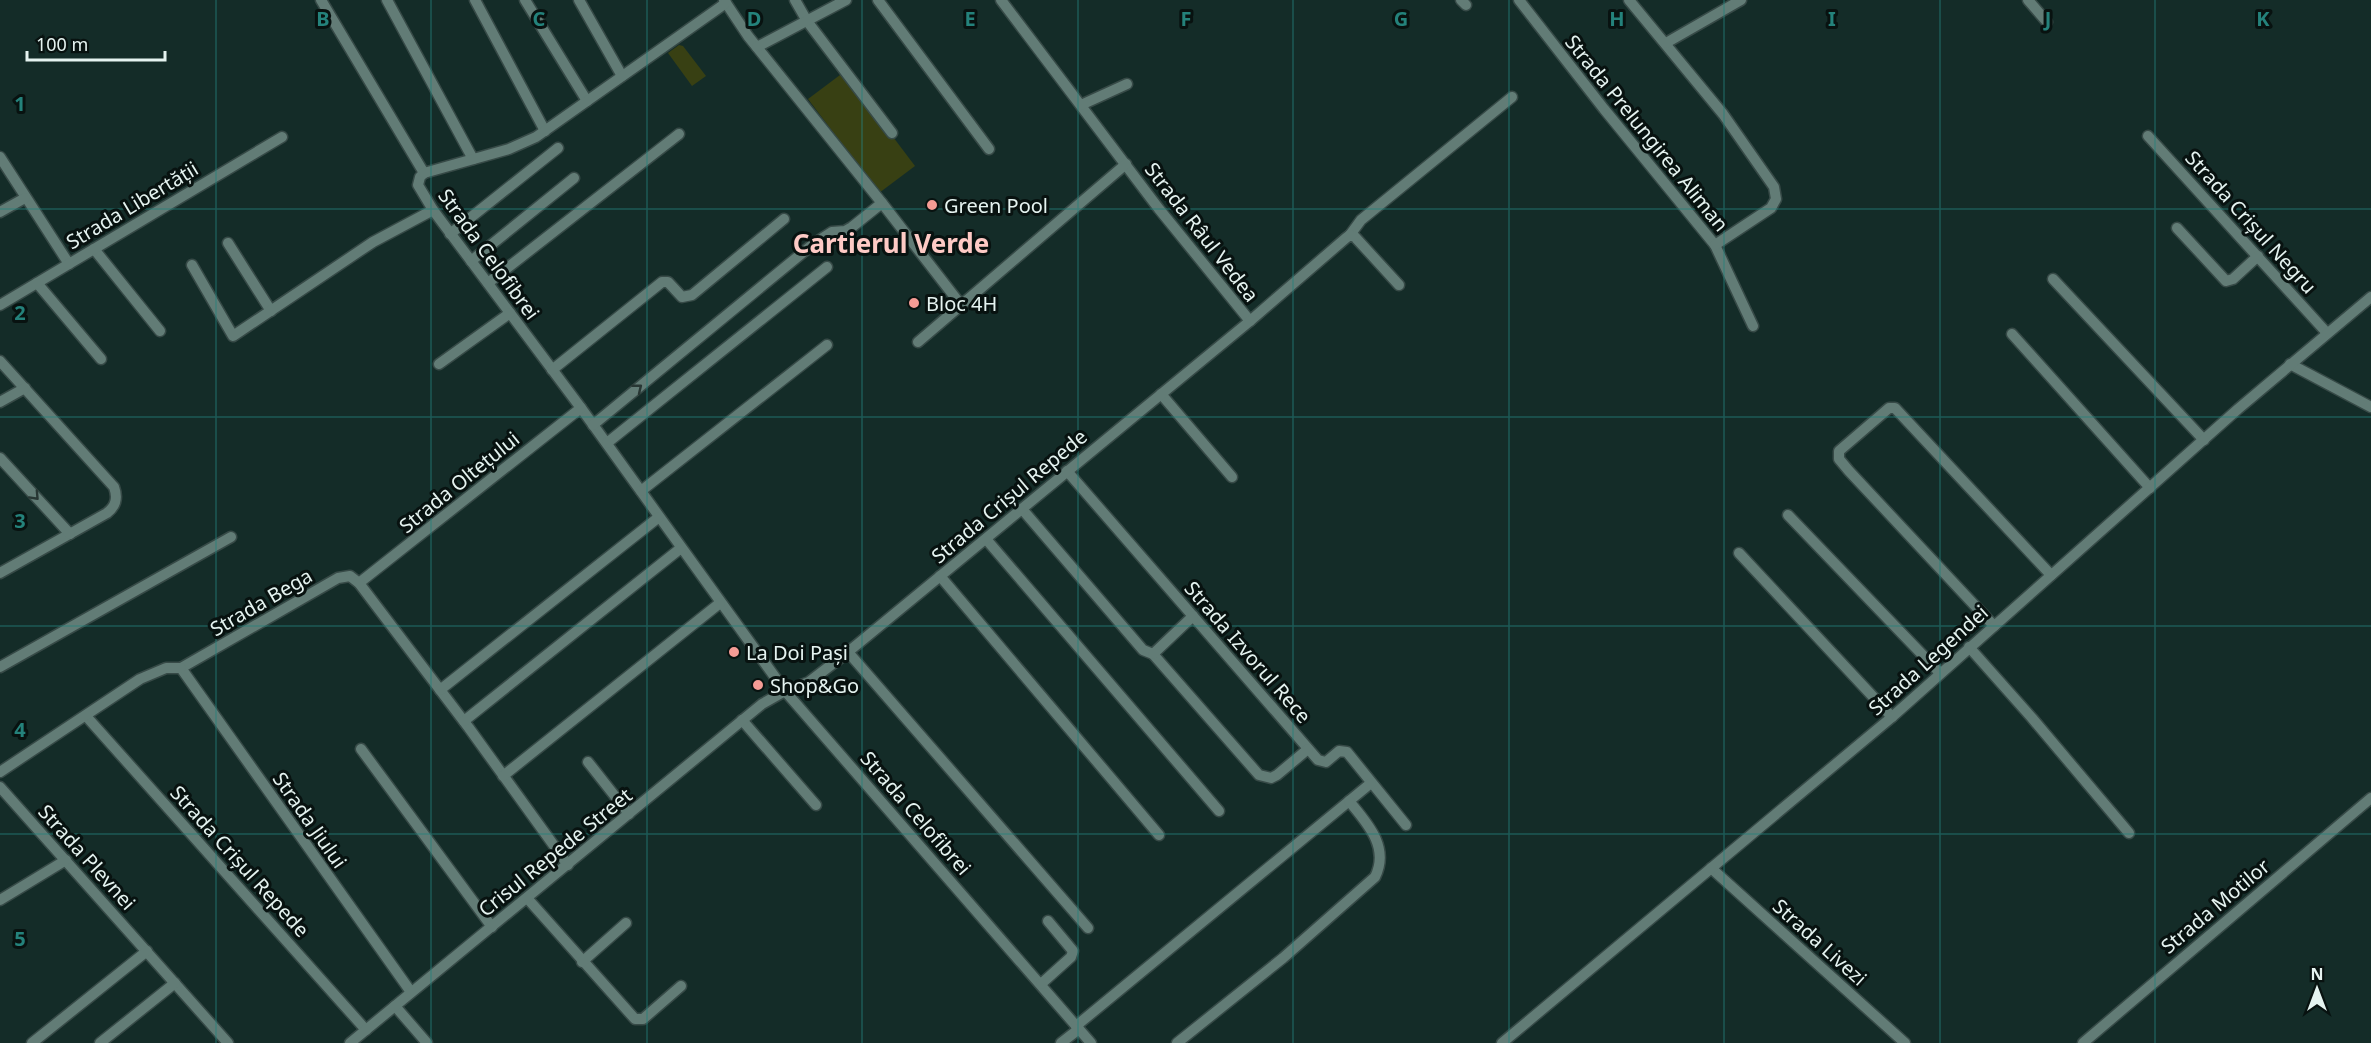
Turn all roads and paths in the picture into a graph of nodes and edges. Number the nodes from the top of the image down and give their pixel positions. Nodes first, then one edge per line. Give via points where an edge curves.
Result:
1 (321, 0) edge
2 (387, 0) edge
3 (475, 0) edge
4 (525, 0) edge
5 (579, 0) edge
6 (795, 0) edge
7 (846, 0) edge
8 (878, 0) edge
9 (1001, 0) edge
10 (1519, 0) edge
11 (1629, 0) edge
12 (1741, 0) edge
13 (2028, 0) edge
14 (725, 1) edge
15 (807, 21) junction
16 (2047, 22) dead end
17 (1666, 44) junction
18 (757, 47) junction
19 (622, 76) junction
20 (1127, 84) dead end
21 (1512, 97) dead end
22 (587, 101) junction
23 (1081, 105) junction
24 (545, 131) junction
25 (892, 133) dead end
26 (679, 134) dead end
27 (282, 136) dead end
28 (2148, 136) dead end
29 (558, 148) dead end
30 (989, 149) dead end
31 (0, 157) edge
32 (473, 159) junction
33 (1126, 164) junction
34 (424, 173) junction
35 (574, 178) dead end
36 (25, 198) junction
37 (882, 203) junction
38 (433, 210) junction
39 (0, 212) edge
40 (784, 219) dead end
41 (2177, 228) dead end
42 (450, 234) junction
43 (1350, 235) junction
44 (228, 243) dead end
45 (1715, 245) junction
46 (94, 249) junction
47 (2258, 256) junction
48 (471, 261) junction
49 (69, 264) junction
50 (192, 265) dead end
51 (826, 267) dead end
52 (2054, 279) dead end
53 (37, 283) junction
54 (488, 283) junction
55 (1399, 285) dead end
56 (2371, 297) edge
57 (0, 304) edge
58 (961, 305) junction
59 (271, 311) junction
60 (510, 313) junction
61 (1250, 321) junction
62 (1754, 326) dead end
63 (160, 331) dead end
64 (2327, 333) junction
65 (2012, 334) dead end
66 (918, 342) dead end
67 (826, 345) dead end
68 (101, 359) dead end
69 (0, 361) edge
70 (439, 364) dead end
71 (2290, 364) junction
72 (552, 370) junction
73 (25, 388) junction
74 (1161, 394) junction
75 (0, 402) edge
76 (2371, 407) edge
77 (581, 408) junction
78 (593, 425) junction
79 (2204, 440) junction
80 (607, 444) junction
81 (0, 458) edge
82 (1067, 471) junction
83 (1232, 477) dead end
84 (2150, 488) junction
85 (641, 491) junction
86 (1022, 509) junction
87 (1788, 515) dead end
88 (659, 517) junction
89 (70, 534) junction
90 (231, 537) dead end
91 (986, 538) junction
92 (681, 548) junction
93 (1739, 553) dead end
94 (2, 567) edge
95 (2051, 575) junction
96 (940, 576) junction
97 (359, 583) junction
98 (720, 603) junction
99 (1193, 616) junction
100 (1994, 626) junction
101 (1969, 647) junction
102 (848, 652) junction
103 (1153, 654) junction
104 (0, 667) edge
105 (181, 668) junction
106 (1940, 673) junction
107 (440, 690) junction
108 (785, 691) junction
109 (86, 716) junction
110 (1892, 717) junction
111 (742, 720) junction
112 (464, 721) junction
113 (361, 749) dead end
114 (1308, 749) junction
115 (588, 762) dead end
116 (0, 772) edge
117 (503, 776) junction
118 (1371, 783) junction
119 (0, 787) edge
120 (2371, 798) edge
121 (1349, 801) junction
122 (816, 805) dead end
123 (1219, 811) dead end
124 (629, 814) junction
125 (1406, 825) dead end
126 (2129, 833) dead end
127 (1159, 835) dead end
128 (66, 860) junction
129 (568, 865) junction
130 (1711, 868) junction
131 (527, 898) junction
132 (0, 900) edge
133 (1048, 921) dead end
134 (627, 923) dead end
135 (492, 927) junction
136 (1088, 928) dead end
137 (147, 951) junction
138 (582, 962) junction
139 (175, 983) junction
140 (1041, 984) junction
141 (681, 986) dead end
142 (411, 992) junction
143 (394, 1006) junction
144 (1077, 1027) junction
145 (366, 1030) junction
146 (1898, 1041) edge
147 (32, 1043) edge
148 (100, 1043) edge
149 (228, 1043) edge
150 (350, 1043) edge
151 (427, 1043) edge
152 (1061, 1043) edge
153 (1091, 1043) edge
154 (1177, 1043) edge
155 (1502, 1043) edge
156 (2083, 1043) edge

1 - 34 street, Strada Celofibrei
2 - 32 street
3 - 24 street
4 - 22 street
5 - 19 street
6 - 15 street
7 - 15 street
8 - 30 street
9 - 23 street, Strada Râul Vedea
10 - 45 street, Strada Prelungirea Aliman
11 - 17 street
12 - 17 street
13 - 16 street
14 - 18 street
14 - 19 street
15 - 18 street
15 - 25 street
17 - 45 street via 1723,114 1774,188 1776,199 1771,208
18 - 37 street
19 - 22 street
20 - 23 street
21 - 43 street, Strada Crișul Repede via 1361,220
22 - 24 street
23 - 33 street, Strada Râul Vedea
24 - 32 street via 520,145
26 - 54 street
27 - 46 street, Strada Libertății
28 - 47 street, Strada Crișul Negru
29 - 42 street
31 - 36 street
32 - 34 street
33 - 58 street, Strada Râul Vedea
33 - 61 street, Strada Râul Vedea
34 - 38 street, Strada Celofibrei via 418,185
35 - 48 street
36 - 39 street
36 - 49 street
37 - 58 street
78 -> 37 street via 818,240 832,232 845,231
38 - 42 street, Strada Celofibrei
38 - 59 street via 373,242
40 - 72 street via 692,295 682,297 668,282 662,282
41 - 47 street via 2226,281 2234,279
42 - 48 street, Strada Celofibrei
43 - 55 street
43 - 61 street, Strada Crișul Repede
44 - 59 street
45 - 62 street, Strada Prelungirea Aliman
46 - 49 street, Strada Libertății
46 - 63 street
47 - 64 street, Strada Crișul Negru
48 - 54 street, Strada Celofibrei
49 - 53 street, Strada Libertății
50 - 59 street via 233,336
51 - 80 street
52 - 79 street
53 - 57 street, Strada Libertății
53 - 68 street
54 - 60 street, Strada Celofibrei
56 - 64 street, Strada Legendei
58 - 66 street, Strada Râul Vedea
60 - 70 street
60 - 72 street, Strada Celofibrei
61 - 74 street, Strada Crișul Repede
64 - 71 street, Strada Legendei
65 - 84 street
67 - 85 street
69 - 73 street
71 - 76 street
71 - 79 street, Strada Legendei
72 - 77 street, Strada Celofibrei
73 - 75 street
73 - 89 street via 116,493 111,510
74 - 82 street, Strada Crișul Repede
74 - 83 street
77 - 78 street, Strada Celofibrei
77 - 97 street, Strada Oltețului
78 - 80 street, Strada Celofibrei
79 - 84 street, Strada Legendei
80 - 85 street, Strada Celofibrei
81 -> 89 street
82 - 86 street, Strada Crișul Repede
82 - 99 street, Strada Izvorul Rece
84 - 95 street, Strada Legendei
85 - 88 street, Strada Celofibrei
86 - 91 street, Strada Crișul Repede
86 - 103 street via 1143,650
87 - 106 street
88 - 92 street, Strada Celofibrei
88 - 107 street
89 - 94 street
90 - 104 street
91 - 96 street, Strada Crișul Repede
91 - 123 street
92 - 98 street, Strada Celofibrei
92 - 112 street
93 - 110 street
95 - 100 street, Strada Legendei
95 - 100 street via 1895,408 1889,408 1839,451 1839,459 1849,471
96 - 102 street, Strada Crișul Repede
96 - 127 street
97 - 105 street, Strada Bega via 350,576 338,578
97 - 107 street
98 - 108 street, Strada Celofibrei
98 - 117 street
99 - 103 street
99 - 114 street, Strada Izvorul Rece
100 - 101 street, Strada Legendei
101 - 106 street, Strada Legendei
101 - 126 street
102 - 108 street, Strada Crișul Repede via 808,682
102 - 136 street
103 - 114 street via 1259,776 1277,775
105 - 109 street, Strada Bega via 166,668 140,679
105 - 142 street, Strada Jiului
106 - 110 street, Strada Legendei
107 - 112 street
108 - 111 street, Crisul Repede Street
108 - 140 street, Strada Celofibrei
109 - 116 street, Strada Bega
109 - 145 street, Strada Crișul Repede
110 - 130 street, Strada Legendei
111 - 122 street
111 - 124 street, Crisul Repede Street
112 - 117 street
113 - 135 street
114 - 118 street, Strada Izvorul Rece via 1323,762 1339,751 1347,752
115 - 124 street
117 - 129 street
118 - 121 street
118 - 125 street, Strada Izvorul Rece
119 - 128 street, Strada Plevnei
120 - 156 street, Strada Motilor
121 - 144 street
121 - 154 street via 1377,840 1380,861 1375,877
124 - 129 street, Crisul Repede Street
128 - 132 street
128 - 137 street, Strada Plevnei
129 - 131 street, Crisul Repede Street
130 - 146 street, Strada Livezi
130 - 155 street, Strada Legendei
131 - 135 street, Crisul Repede Street
131 - 138 street
133 - 140 street via 1073,951
134 - 138 street
135 - 142 street, Crisul Repede Street
137 - 139 street, Strada Plevnei
137 - 147 street
138 - 141 street via 635,1019 640,1020
139 - 148 street
139 - 149 street, Strada Plevnei
140 - 144 street, Strada Celofibrei
142 - 143 street, Crisul Repede Street
143 - 145 street, Crisul Repede Street
143 - 151 street
144 - 152 street
144 - 153 street, Strada Celofibrei
145 - 150 street, Crisul Repede Street

